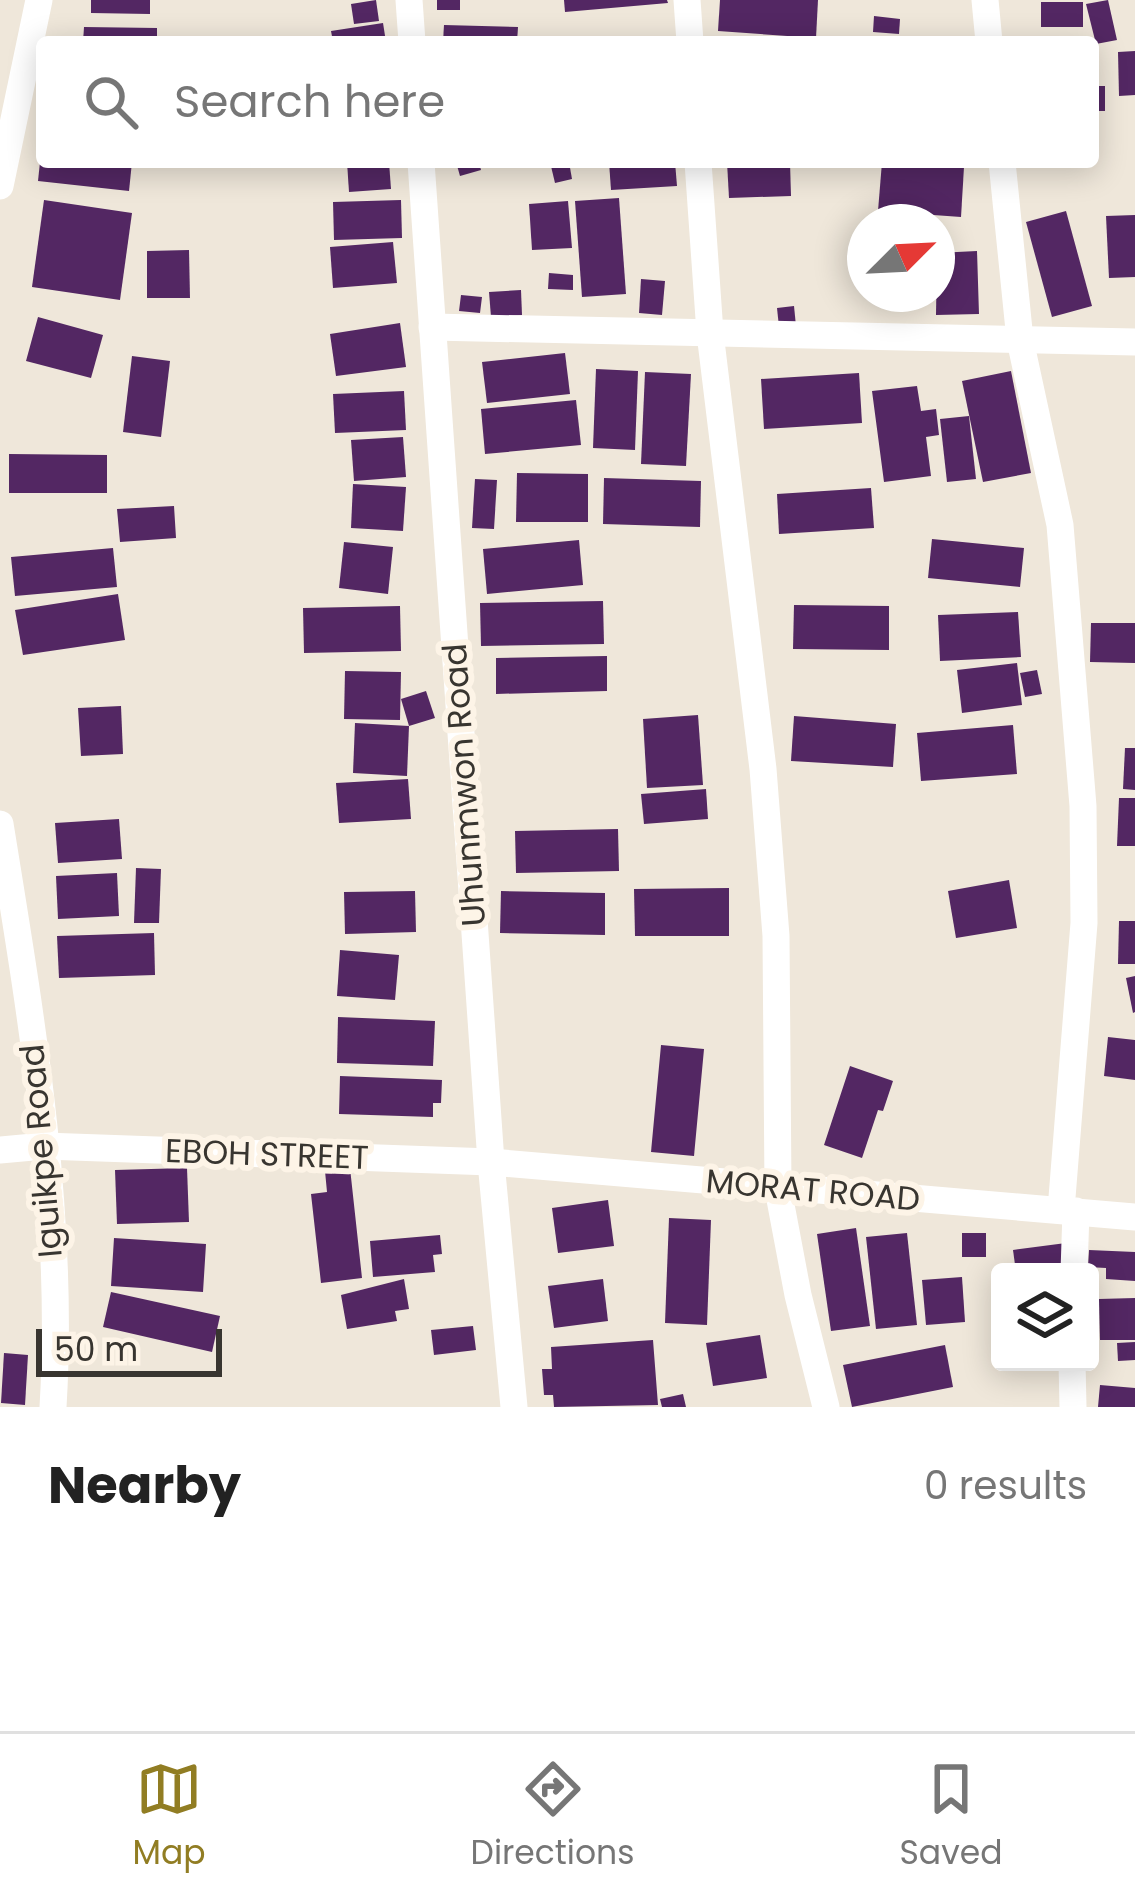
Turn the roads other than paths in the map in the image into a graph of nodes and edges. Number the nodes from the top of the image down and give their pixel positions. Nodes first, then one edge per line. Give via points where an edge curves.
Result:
1 (39, 0) edge
2 (409, 0) edge
3 (687, 0) edge
4 (985, 0) edge
5 (412, 36) edge
6 (690, 36) edge
7 (988, 36) edge
8 (421, 168) edge
9 (698, 168) edge
10 (1003, 168) edge
11 (0, 186) edge
12 (432, 327) junction
13 (710, 332) junction
14 (1020, 340) junction
15 (1135, 342) edge
16 (0, 824) edge
17 (44, 1146) junction
18 (0, 1150) edge
19 (491, 1162) junction
20 (778, 1189) junction
21 (1068, 1211) junction
22 (1135, 1217) edge
23 (1073, 1263) edge
24 (1072, 1371) edge
25 (53, 1407) edge
26 (514, 1407) edge
27 (826, 1407) edge
28 (1073, 1407) edge

1 - 11 street
2 - 5 street
3 - 6 street
4 - 7 street
8 - 12 street, Uhunmwon Road
9 - 13 street
10 - 14 street
12 - 13 street
12 - 19 street, Uhunmwon Road
13 - 14 street
13 - 20 street via 763,770 776,936
14 - 15 street
14 - 21 street via 1060,525 1082,806 1084,923
16 - 17 street, Iguikpe Road
17 - 18 street, EBOH STREET
17 - 19 street, EBOH STREET
17 - 25 street, Iguikpe Road
19 - 20 street, MORAT ROAD
19 - 26 street, Uhunmwon Road
20 - 21 street, MORAT ROAD
20 - 27 street
21 - 22 street, MORAT ROAD
21 - 23 street
24 - 28 street

